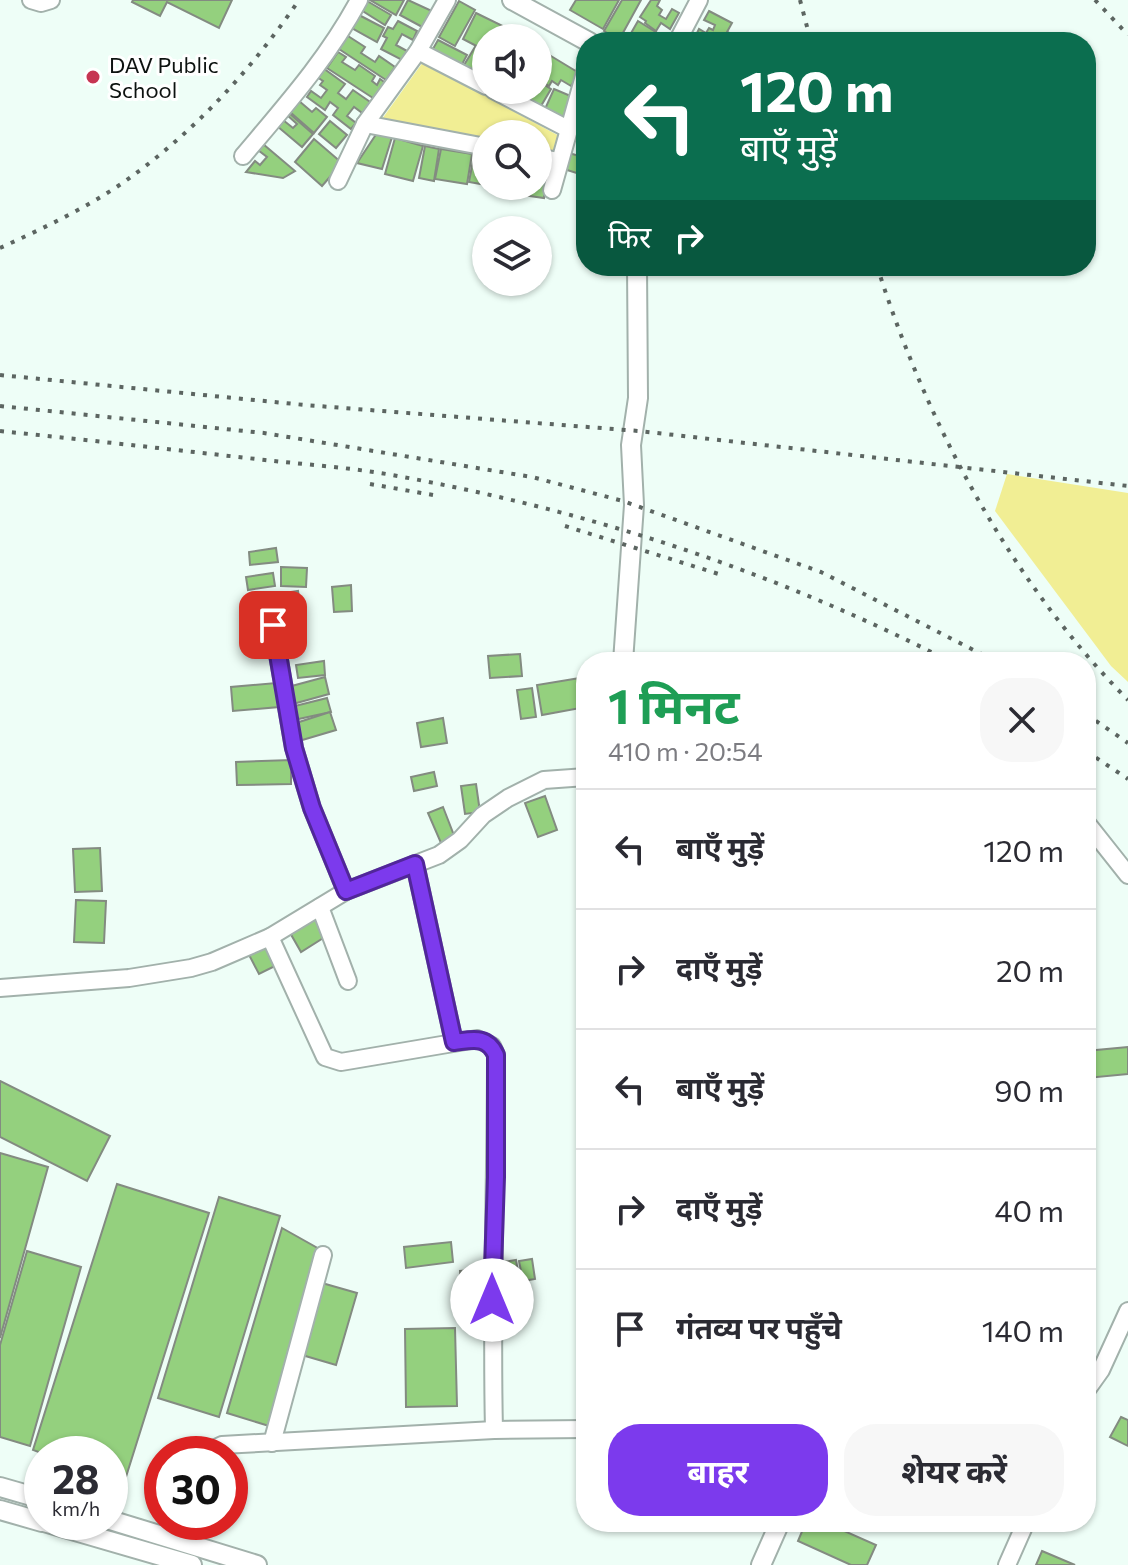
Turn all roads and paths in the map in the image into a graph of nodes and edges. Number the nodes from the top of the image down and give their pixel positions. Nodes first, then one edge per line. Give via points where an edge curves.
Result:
1 (31, 0) edge
2 (51, 0) edge
3 (359, 0) edge
4 (447, 0) edge
5 (512, 0) edge
6 (699, 0) edge
7 (682, 32) edge
8 (576, 35) edge
9 (418, 51) junction
10 (472, 79) edge
11 (576, 102) edge
12 (520, 104) edge
13 (365, 124) junction
14 (568, 129) junction
15 (472, 144) edge
16 (243, 156) dead end
17 (552, 160) edge
18 (558, 161) junction
19 (338, 181) dead end
20 (552, 190) dead end
21 (637, 276) edge
22 (273, 625) dead end
23 (624, 652) edge
24 (576, 778) edge
25 (1096, 835) edge
26 (415, 864) junction
27 (1128, 875) edge
28 (346, 891) junction
29 (320, 907) junction
30 (270, 937) junction
31 (348, 981) dead end
32 (0, 988) edge
33 (454, 1042) junction
34 (323, 1255) dead end
35 (1128, 1311) edge
36 (1096, 1377) edge
37 (576, 1429) edge
38 (494, 1430) junction
39 (272, 1443) junction
40 (248, 1444) edge
41 (0, 1487) edge
42 (24, 1494) edge
43 (0, 1510) edge
44 (24, 1517) edge
45 (776, 1532) edge
46 (1022, 1532) edge
47 (105, 1540) edge
48 (193, 1540) edge
49 (192, 1565) edge
50 (257, 1565) edge
51 (761, 1565) edge
52 (1007, 1565) edge

1 - 2 street
3 - 16 street via 307,81
4 - 9 street
5 - 8 street
6 - 7 street
9 - 10 street
9 - 13 street
11 - 14 street
12 - 14 street
13 - 15 street
13 - 19 street
14 - 18 street
17 - 18 street
18 - 20 street
21 - 23 street via 638,398 631,445 634,505
22 - 28 street via 294,748
24 - 26 street via 544,780 508,798 450,849
25 - 27 street
26 - 28 street
26 - 33 street
28 - 29 street
29 - 30 street
29 - 31 street
30 - 32 street via 191,968
30 - 33 street via 325,1057 341,1062
33 - 38 street via 485,1041 496,1055
34 - 39 street
35 - 36 street
37 - 38 street
38 - 39 street
39 - 40 street
41 - 42 street
43 - 44 street
45 - 51 street
46 - 52 street
47 - 49 street
48 - 50 street

